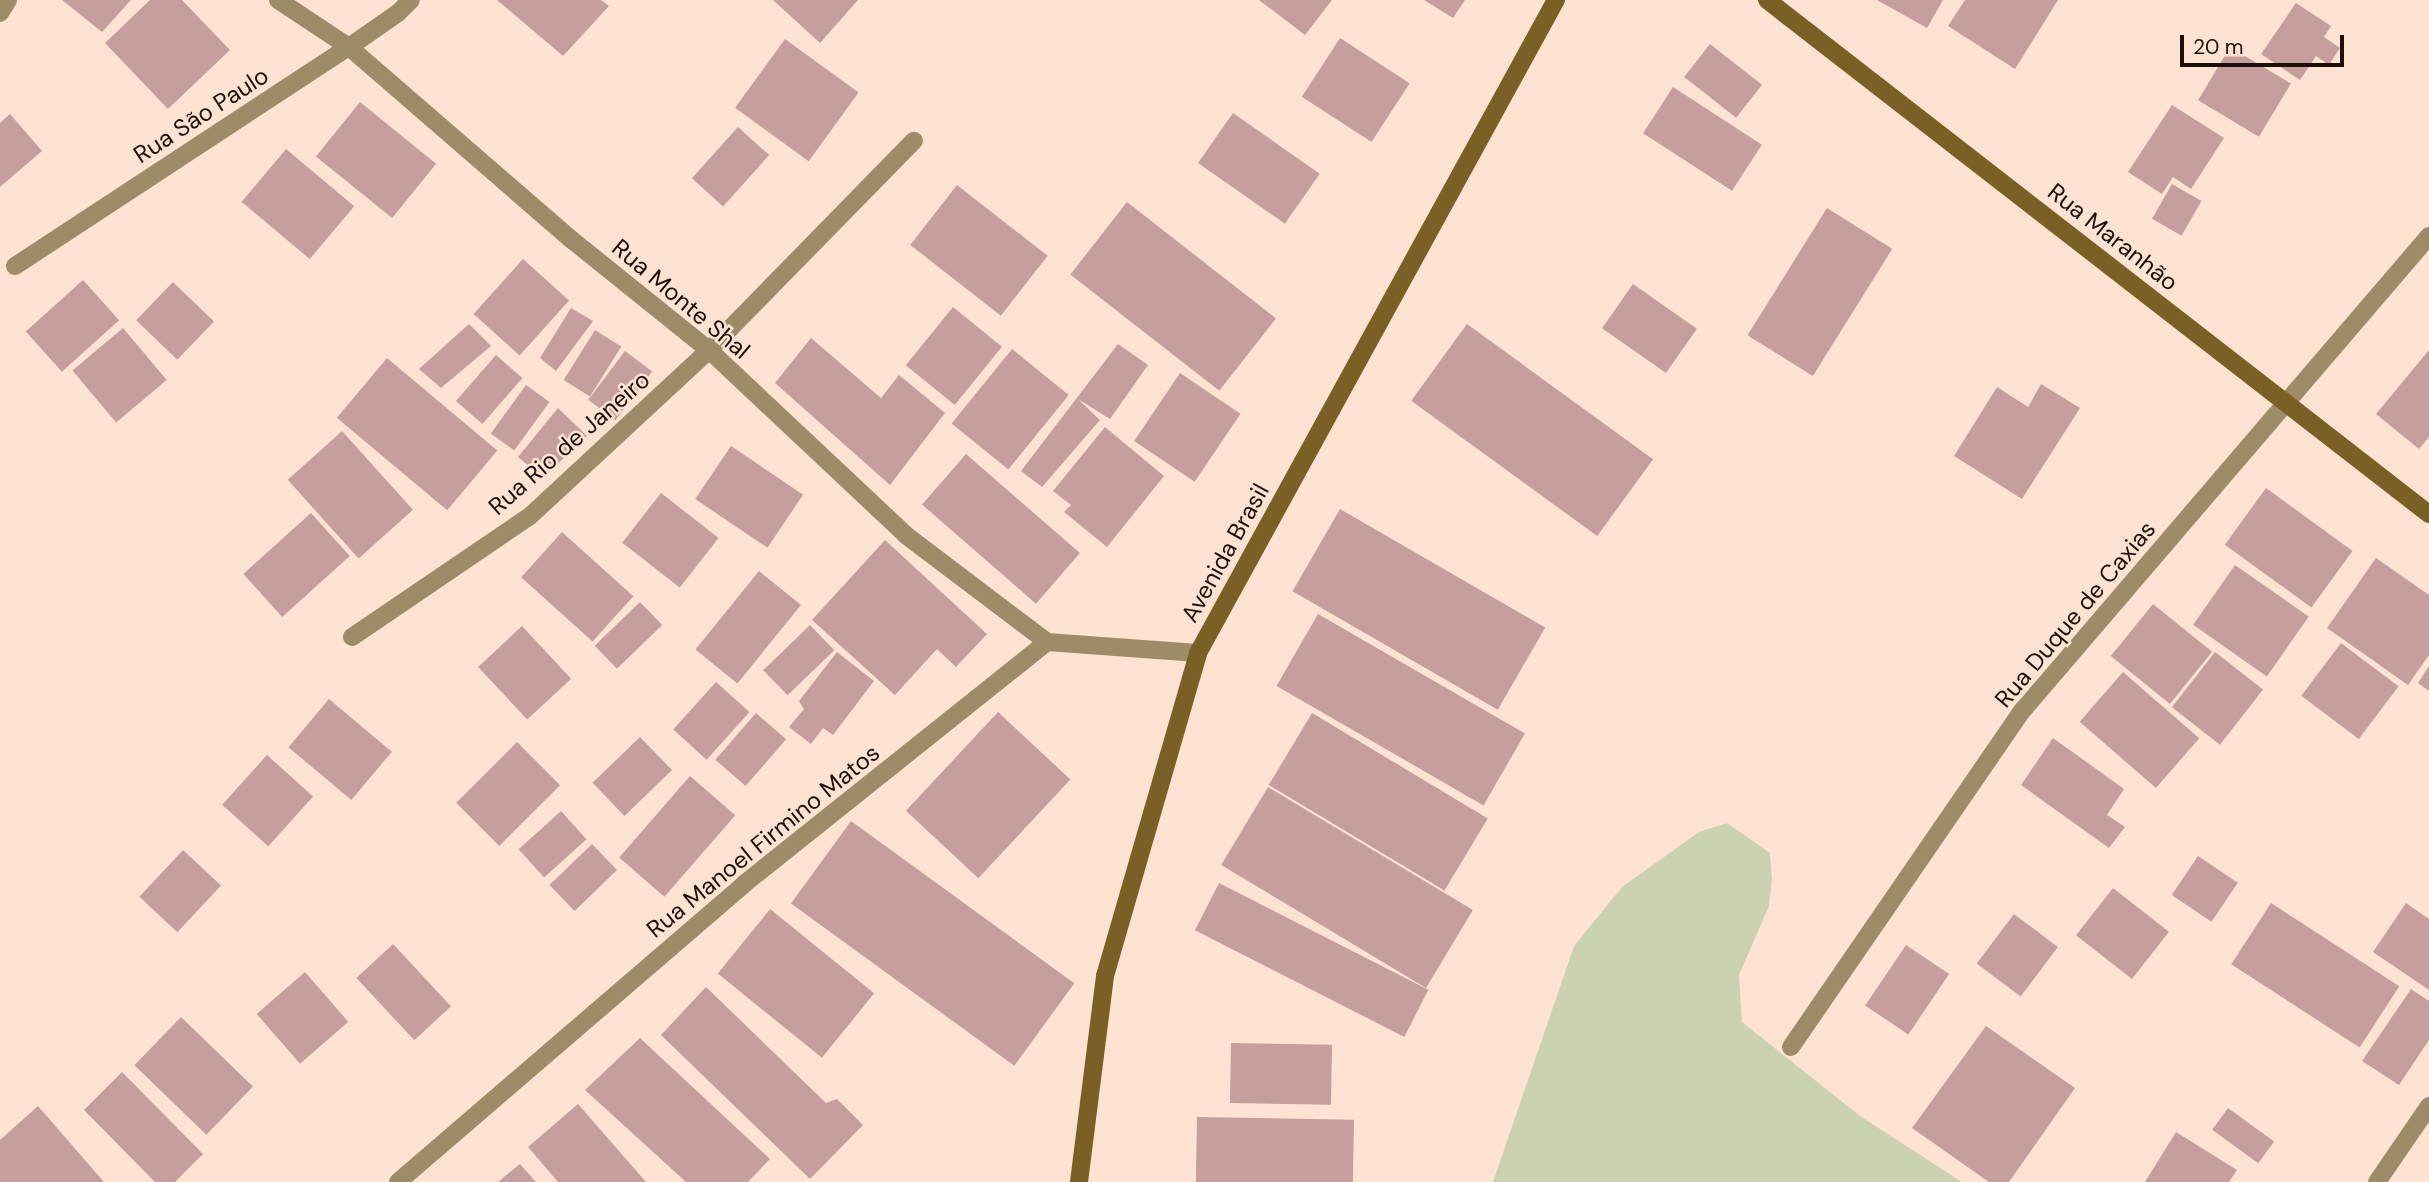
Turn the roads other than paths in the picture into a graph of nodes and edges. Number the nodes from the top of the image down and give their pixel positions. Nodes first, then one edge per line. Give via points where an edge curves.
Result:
1 (8, 0) edge
2 (278, 0) edge
3 (411, 0) edge
4 (1556, 0) edge
5 (1767, 0) edge
6 (0, 13) edge
7 (349, 47) junction
8 (914, 141) dead end
9 (2429, 236) edge
10 (15, 266) dead end
11 (709, 351) junction
12 (2286, 402) junction
13 (2429, 513) edge
14 (352, 637) dead end
15 (1047, 642) junction
16 (1198, 653) junction
17 (1791, 1047) dead end
18 (2429, 1106) edge
19 (398, 1182) edge
20 (1079, 1182) edge
21 (2377, 1182) edge

1 - 6 street
2 - 7 street, Rua Monte Shal
3 - 7 street, Rua São Paulo
4 - 16 street, Avenida Brasil
5 - 12 street, Rua Maranhão
7 - 10 street, Rua São Paulo
7 - 11 street, Rua Monte Shal via 572,240
8 - 11 street, Rua Rio de Janeiro
9 - 12 street, Rua Duque de Caxias
11 - 14 street, Rua Rio de Janeiro via 530,516
11 - 15 street, Rua Monte Shal via 906,536
12 - 13 street, Rua Maranhão
12 - 17 street, Rua Duque de Caxias via 2023,710
15 - 16 street
15 - 19 street, Rua Manoel Firmino Matos via 744,884
16 - 20 street, Avenida Brasil via 1105,976
18 - 21 street

